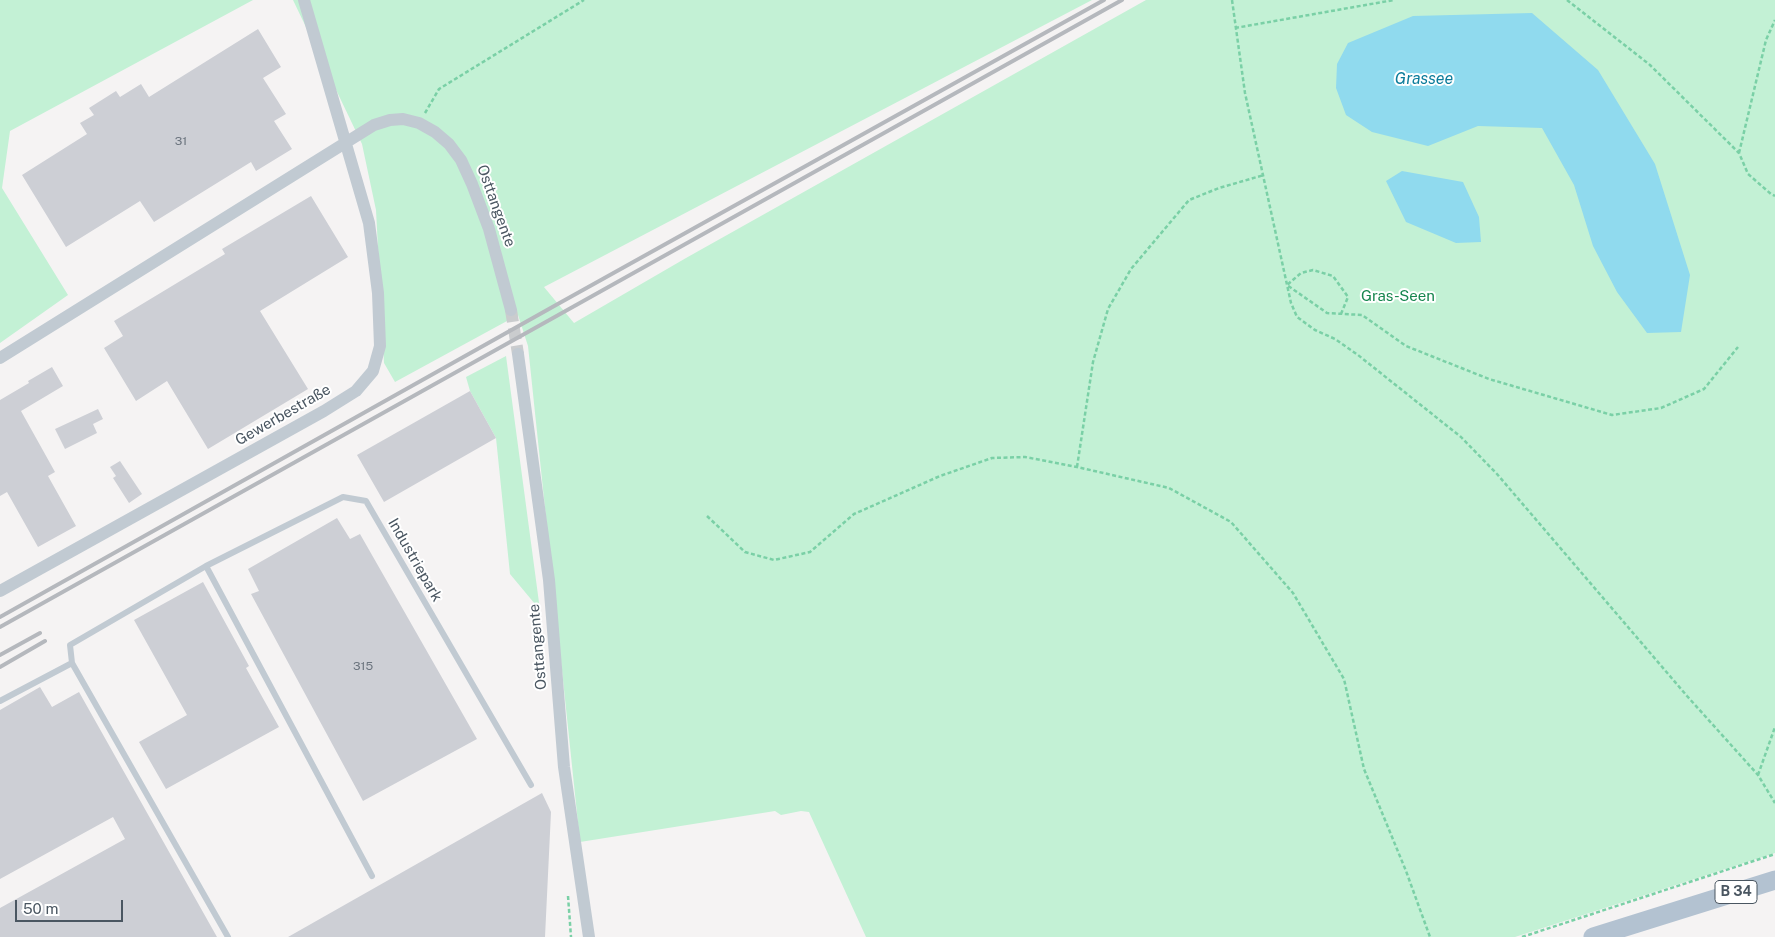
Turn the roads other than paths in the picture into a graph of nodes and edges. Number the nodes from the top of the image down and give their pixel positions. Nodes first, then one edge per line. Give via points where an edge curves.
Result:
1 (304, 0) edge
2 (346, 144) junction
3 (511, 310) tunnel mouth
4 (518, 354) tunnel mouth
5 (0, 358) edge
6 (206, 566) junction
7 (0, 591) edge
8 (72, 662) junction
9 (0, 701) edge
10 (532, 785) dead end
11 (372, 876) dead end
12 (1775, 880) edge
13 (228, 937) edge
14 (588, 937) edge
15 (1593, 937) edge

1 - 2 street, Gewerbestraße
2 - 3 street, Osttangente via 374,125 403,119 419,123 449,144 461,160 489,229
2 - 5 street
2 - 7 street, Gewerbestraße via 369,223 378,293 380,346 373,371 356,391 324,410
4 - 14 street, Osttangente via 549,580 564,767
6 - 8 lane, Industriepark via 70,646
6 - 10 lane, Industriepark via 343,497 366,501
6 - 11 lane
8 - 9 lane
8 - 13 lane
12 - 15 main road, B 34

